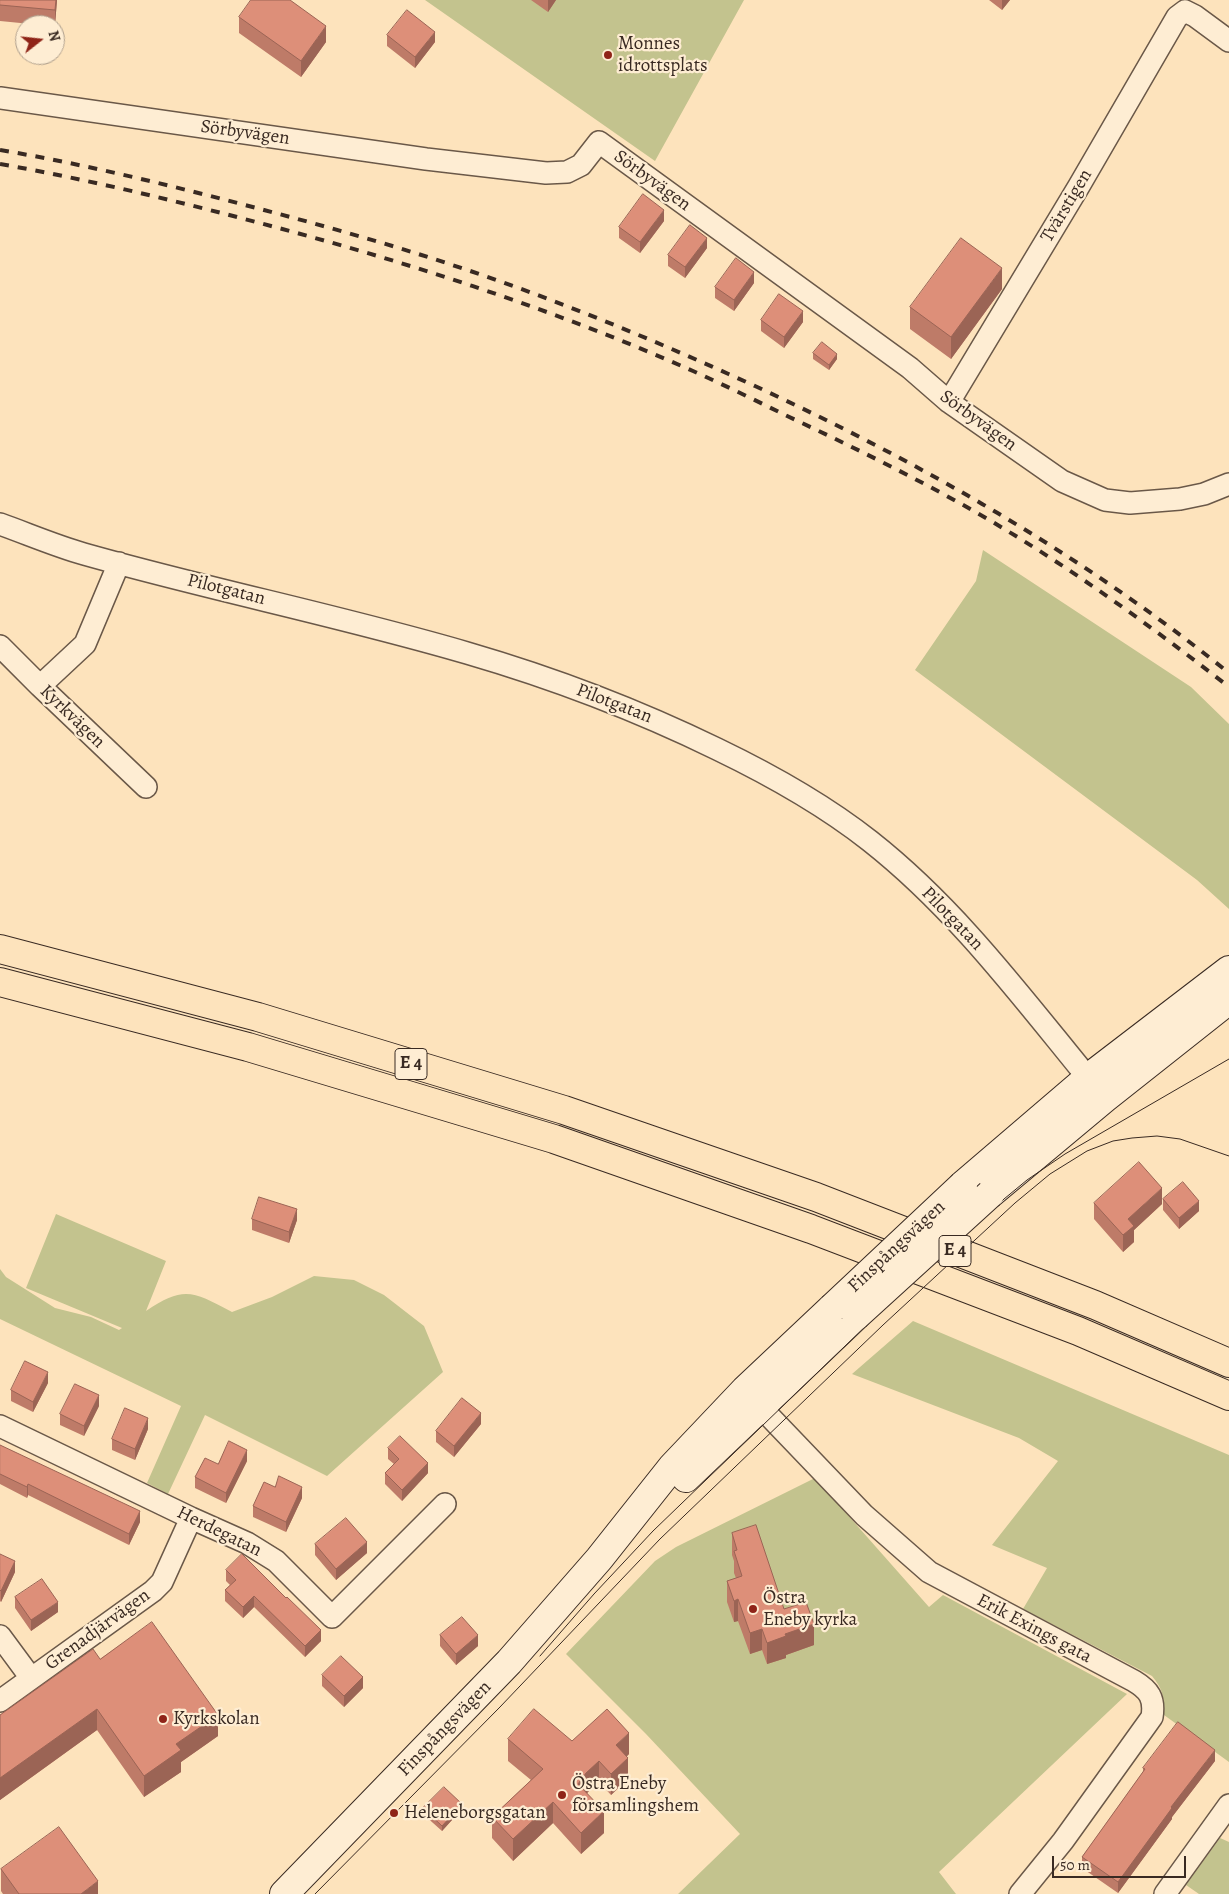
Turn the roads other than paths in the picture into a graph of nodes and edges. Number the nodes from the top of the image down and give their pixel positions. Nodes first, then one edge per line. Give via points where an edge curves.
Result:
1 (1229, 41) edge
2 (0, 98) edge
3 (949, 402) junction
4 (1229, 484) edge
5 (0, 524) edge
6 (119, 563) junction
7 (0, 646) edge
8 (40, 686) junction
9 (146, 787) dead end
10 (0, 949) edge
11 (1229, 970) edge
12 (0, 982) edge
13 (1229, 1000) edge
14 (1096, 1088) junction
15 (844, 1312) junction
16 (1229, 1363) edge
17 (1229, 1396) edge
18 (753, 1398) junction
19 (0, 1426) edge
20 (445, 1504) dead end
21 (191, 1518) junction
22 (0, 1636) edge
23 (31, 1678) junction
24 (0, 1701) edge
25 (1229, 1805) edge
26 (1032, 1890) edge
27 (284, 1894) edge
28 (1165, 1894) edge

1 - 3 street, Tvärstigen via 1185,11 1177,17
2 - 3 street, Sörbyvägen via 546,173 567,172 581,165 599,142 910,368
3 - 4 street, Sörbyvägen via 1062,481 1106,500 1130,503 1180,499
5 - 6 street, Pilotgatan
6 - 8 street via 85,644
6 - 14 street, Pilotgatan via 477,656 605,700 749,765 834,815 908,874 963,926
7 - 8 street, Kyrkvägen
8 - 9 street, Kyrkvägen
10 - 16 highway, E 4 via 258,1017 564,1110 816,1197 1095,1305
11 - 14 main road, Finspångsvägen
12 - 17 highway, E 4 via 248,1047 554,1139 830,1236 1078,1330
13 - 14 main road, Finspångsvägen
14 - 15 main road, Finspångsvägen, bridge via 990,1194
14 - 15 main road, Finspångsvägen, bridge via 963,1185
15 - 18 main road, Finspångsvägen
18 - 26 street, Erik Exings gata via 864,1515 929,1572 1134,1681 1150,1694 1152,1717
18 - 27 main road, Finspångsvägen via 599,1559 509,1662
19 - 21 street, Herdegatan
20 - 21 street, Herdegatan via 332,1617 276,1561 247,1543
21 - 23 street, Grenadjärvägen via 162,1582
22 - 23 street
23 - 24 street, Grenadjärvägen
25 - 28 street

